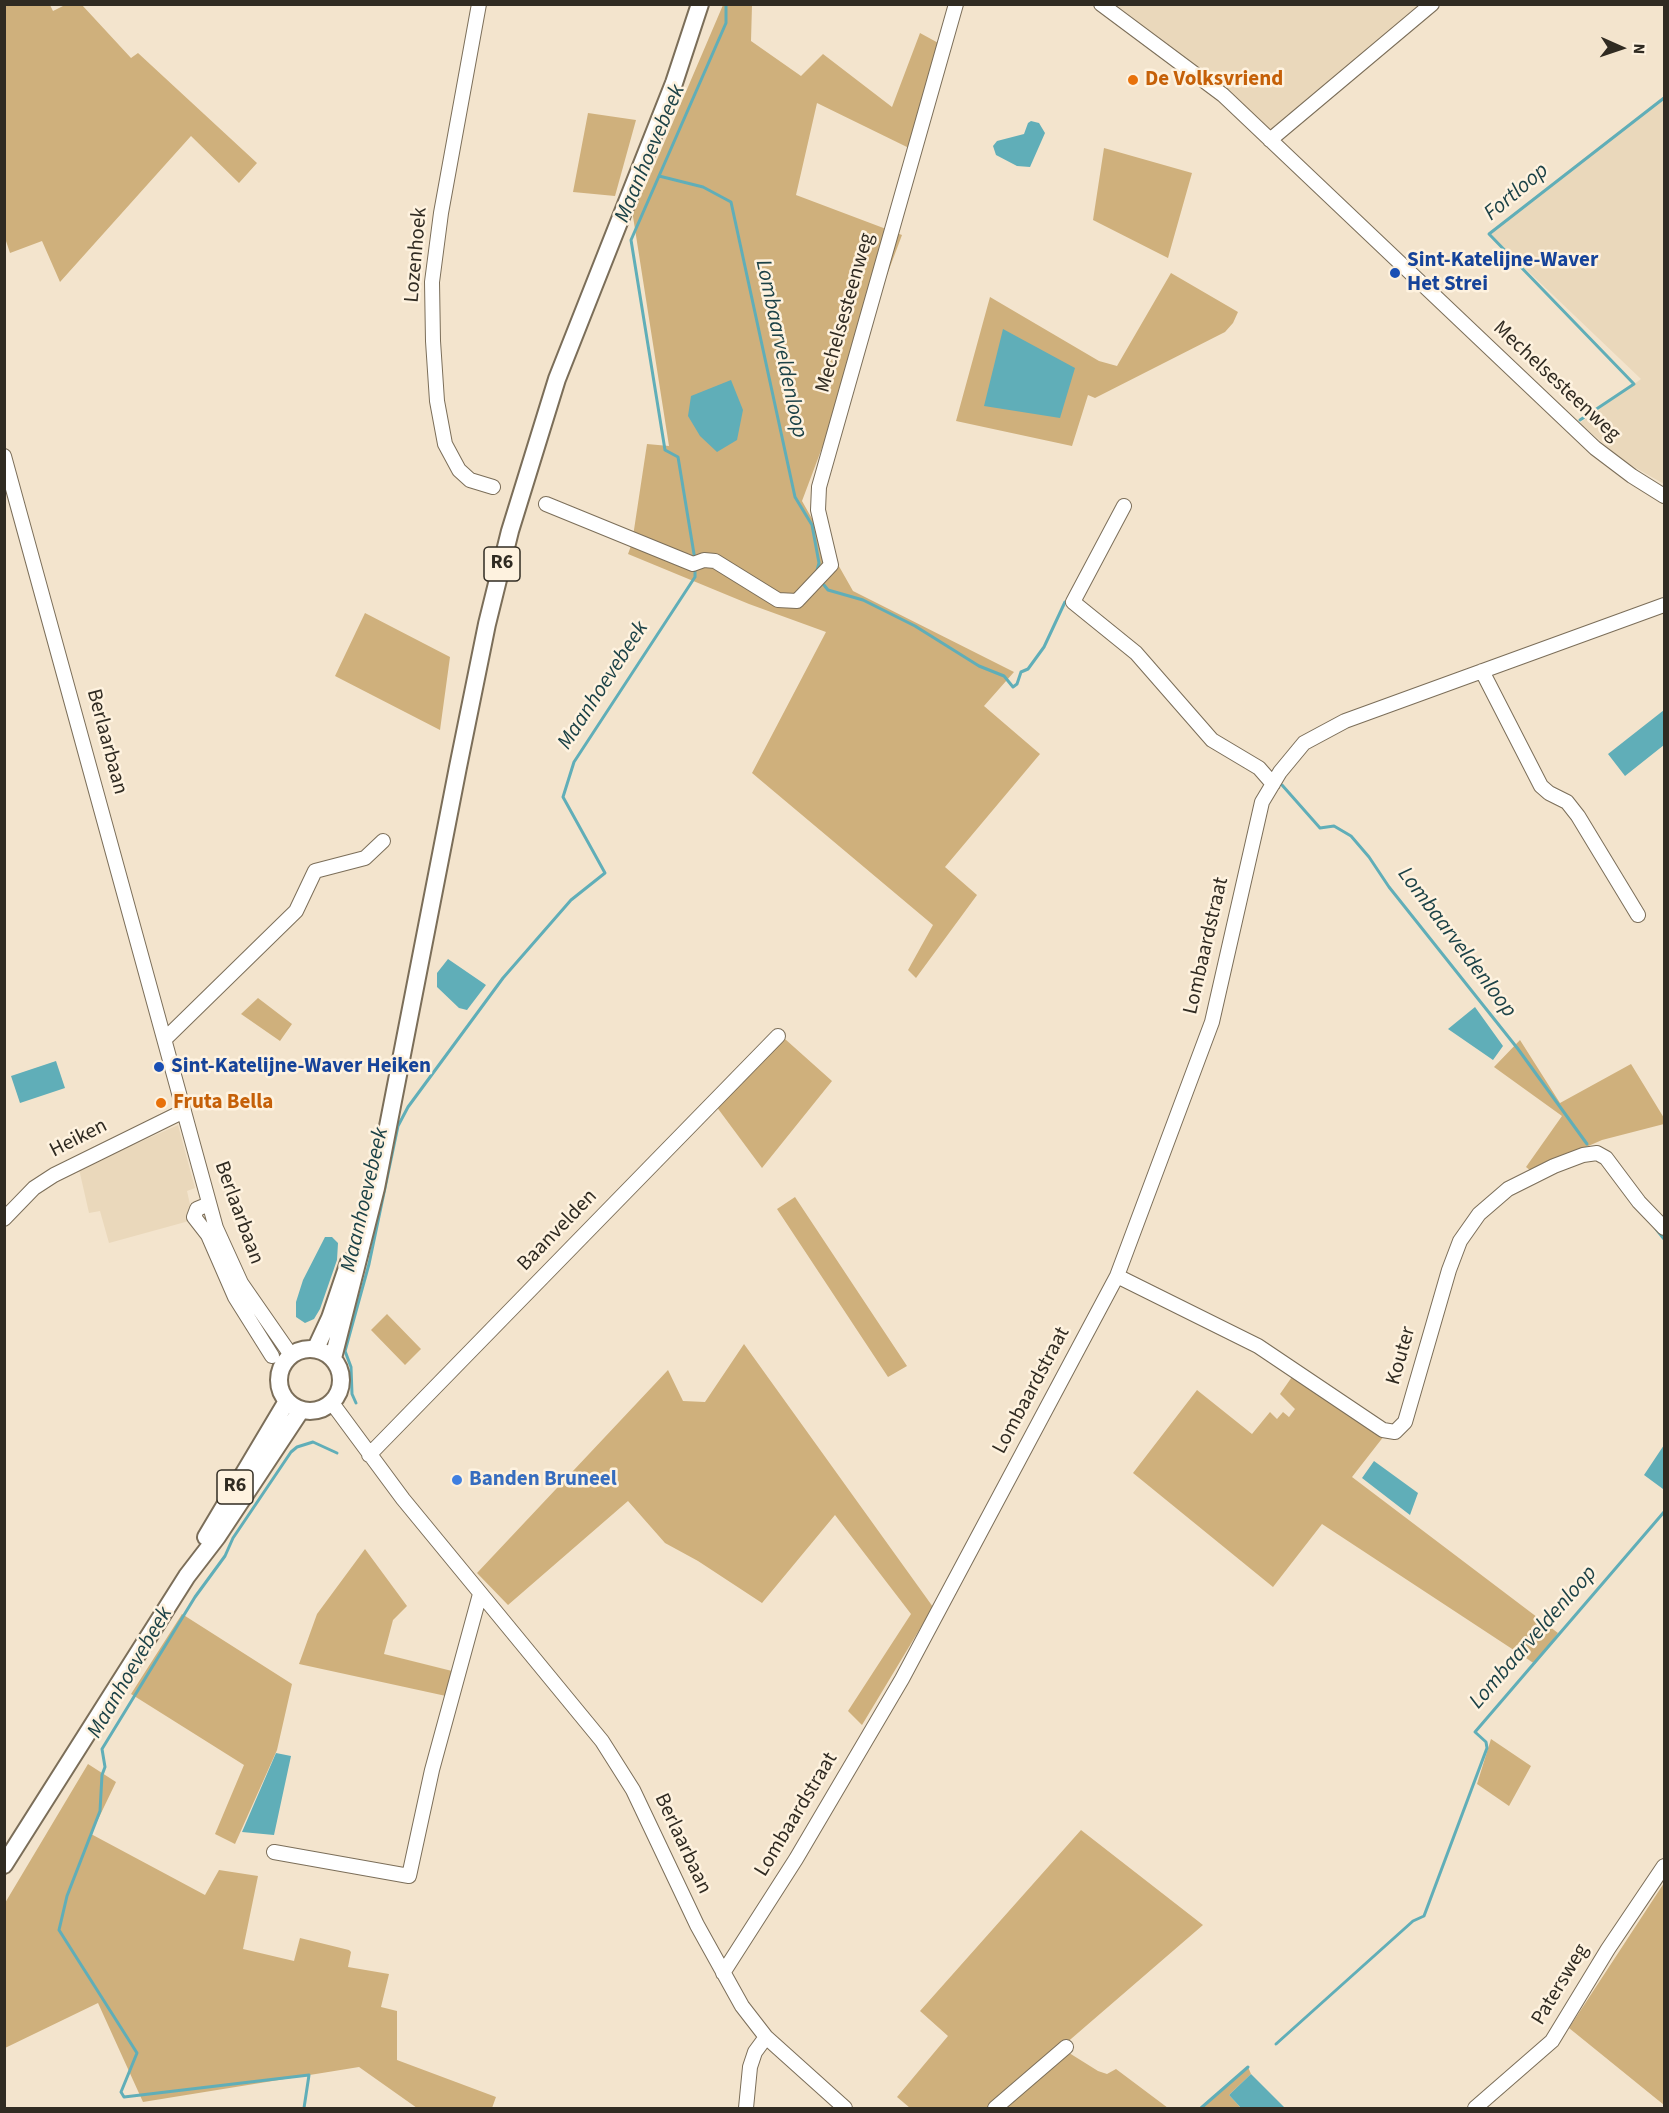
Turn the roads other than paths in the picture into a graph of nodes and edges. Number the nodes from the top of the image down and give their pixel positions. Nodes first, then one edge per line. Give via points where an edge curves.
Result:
1 (479, 4) edge
2 (700, 4) edge
3 (956, 4) edge
4 (1101, 4) edge
5 (1432, 4) edge
6 (1270, 140) junction
7 (4, 456) edge
8 (493, 488) dead end
9 (1665, 496) edge
10 (546, 504) dead end
11 (1124, 506) dead end
12 (1665, 605) edge
13 (1482, 671) junction
14 (1273, 784) junction
15 (383, 841) dead end
16 (1638, 915) dead end
17 (778, 1036) dead end
18 (165, 1039) junction
19 (183, 1111) junction
20 (382, 1146) junction
21 (209, 1204) junction
22 (4, 1219) edge
23 (1665, 1228) edge
24 (1118, 1276) junction
25 (316, 1348) junction
26 (291, 1355) junction
27 (272, 1356) dead end
28 (333, 1358) junction
29 (332, 1402) junction
30 (294, 1406) junction
31 (369, 1455) junction
32 (480, 1594) junction
33 (274, 1852) dead end
34 (4, 1866) edge
35 (1665, 1866) edge
36 (723, 1973) junction
37 (766, 2037) junction
38 (1065, 2047) dead end
39 (746, 2109) edge
40 (845, 2109) edge
41 (995, 2109) edge
42 (1475, 2109) edge

1 - 8 street, Lozenhoek via 441,213 432,282 433,341 445,444 459,470 470,480
2 - 20 main road, R6 via 671,90 557,379 510,531 487,624
3 - 10 street, Mechelsesteenweg via 819,487 818,510 831,565 797,601 778,600 715,561 693,564
4 - 6 street, Mechelsesteenweg via 1223,95
5 - 6 street
6 - 9 street, Mechelsesteenweg via 1595,448
7 - 18 street, Berlaarbaan
11 - 14 street via 1073,602 1136,653 1212,740 1259,768
12 - 13 street, Lombaardstraat
13 - 14 street, Lombaardstraat via 1345,721 1304,743
13 - 16 street via 1541,786 1567,802 1578,816
14 - 24 street, Lombaardstraat via 1262,802 1212,1022
15 - 18 street via 365,858 315,872 296,910
17 - 31 street, Baanvelden
18 - 19 street, Berlaarbaan
19 - 21 street, Berlaarbaan
19 - 22 street, Heiken via 54,1175 27,1193
20 - 25 main road, R6 via 351,1256
20 - 28 main road, R6 via 376,1188
21 - 26 street, Berlaarbaan via 241,1283
21 - 27 street via 197,1209 194,1217 208,1235 235,1297
23 - 24 street, Kouter via 1639,1202 1606,1158 1597,1153 1554,1166 1508,1189 1479,1214 1461,1240 1405,1422 1395,1432 1383,1430 1258,1346
24 - 36 street, Lombaardstraat via 902,1679 796,1859
25 - 26 main road
25 - 28 main road
26 - 30 main road via 279,1375 281,1391
28 - 29 main road, R6 via 342,1380
29 - 30 main road via 317,1410
29 - 31 street, Berlaarbaan
30 - 34 main road, R6 via 237,1507 187,1576
31 - 32 street, Berlaarbaan
32 - 33 street via 432,1770 409,1876
32 - 36 street, Berlaarbaan via 602,1741 633,1790
35 - 42 street, Patersweg via 1608,1949 1552,2042
36 - 37 street, Berlaarbaan
37 - 39 street via 750,2067
37 - 40 street, Berlaarbaan
38 - 41 street

